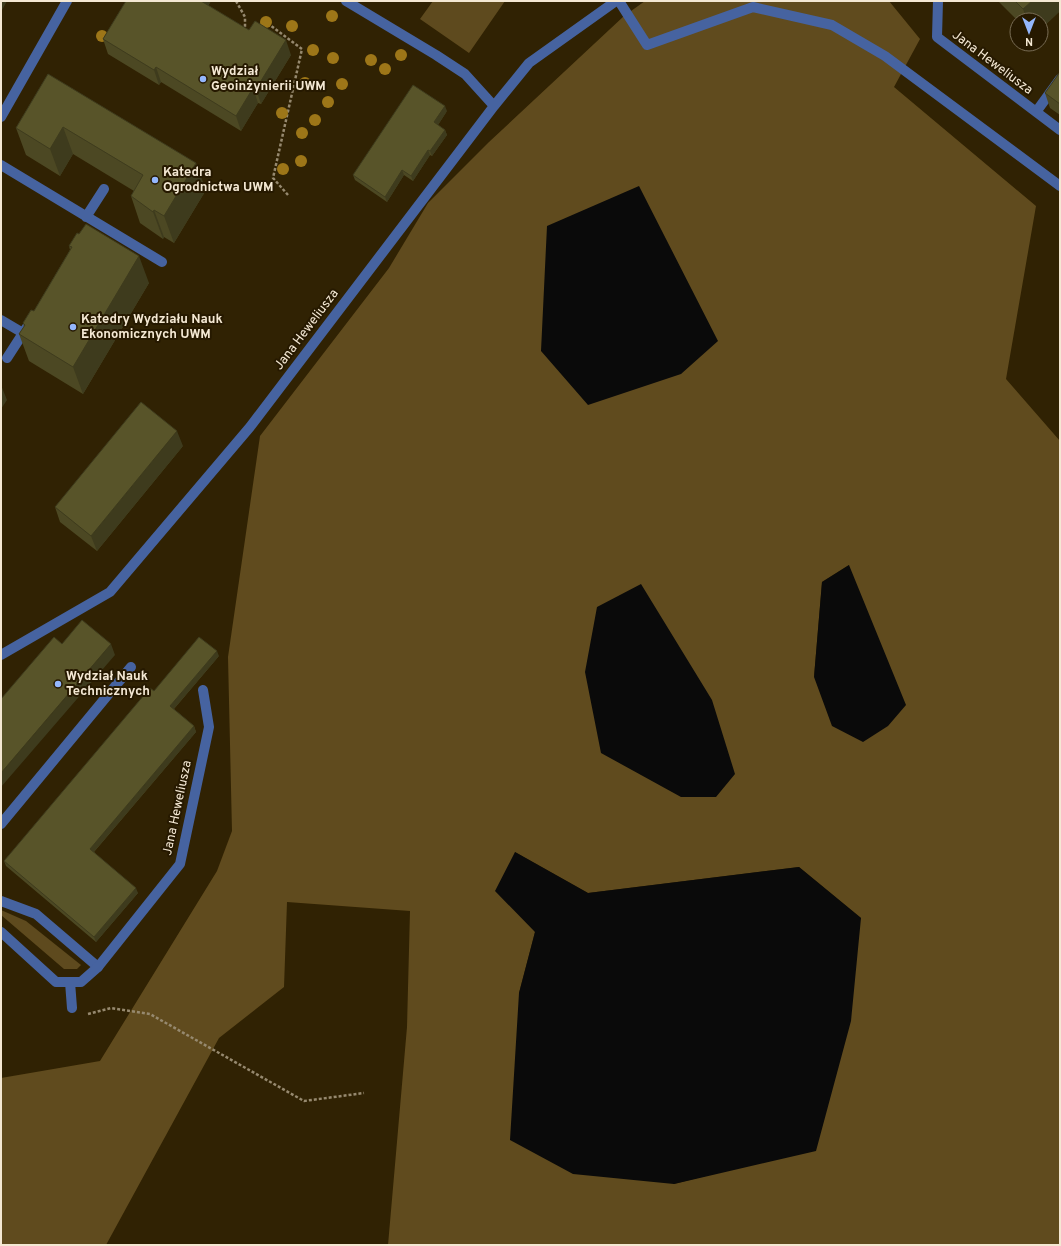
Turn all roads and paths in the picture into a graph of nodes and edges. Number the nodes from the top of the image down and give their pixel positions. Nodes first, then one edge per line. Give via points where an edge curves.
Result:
1 (67, 1) edge
2 (236, 1) edge
3 (346, 1) edge
4 (617, 1) edge
5 (938, 1) edge
6 (1060, 79) edge
7 (494, 106) junction
8 (1036, 112) junction
9 (1, 117) edge
10 (1060, 130) edge
11 (1, 165) edge
12 (1060, 186) edge
13 (104, 189) dead end
14 (288, 195) dead end
15 (88, 222) junction
16 (162, 262) dead end
17 (31, 319) edge
18 (1, 320) edge
19 (23, 333) junction
20 (7, 358) dead end
21 (1, 654) edge
22 (131, 667) dead end
23 (203, 690) dead end
24 (1, 824) edge
25 (1, 902) edge
26 (1, 932) edge
27 (98, 967) junction
28 (70, 982) junction
29 (72, 1008) joint
30 (364, 1093) dead end

1 - 9 street
2 - 14 path via 245,17 245,34 266,22 302,49 273,178
3 - 7 street via 465,74
4 - 7 street, Jana Heweliusza via 529,63
4 - 12 street via 647,45 753,7 832,25 885,56
5 - 8 street, Jana Heweliusza via 938,37
6 - 8 street
7 - 21 street, Jana Heweliusza via 250,427 110,592
8 - 10 street, Jana Heweliusza
11 - 15 street
13 - 15 street
15 - 16 street
17 - 19 street
18 - 19 street
19 - 20 street
22 - 24 street
23 - 27 street, Jana Heweliusza via 209,727 180,864
25 - 27 street via 36,914
26 - 28 street via 56,982
27 - 28 street, Jana Heweliusza via 81,982
28 - 29 street
29 - 30 path via 76,1017 111,1008 150,1014 304,1101

